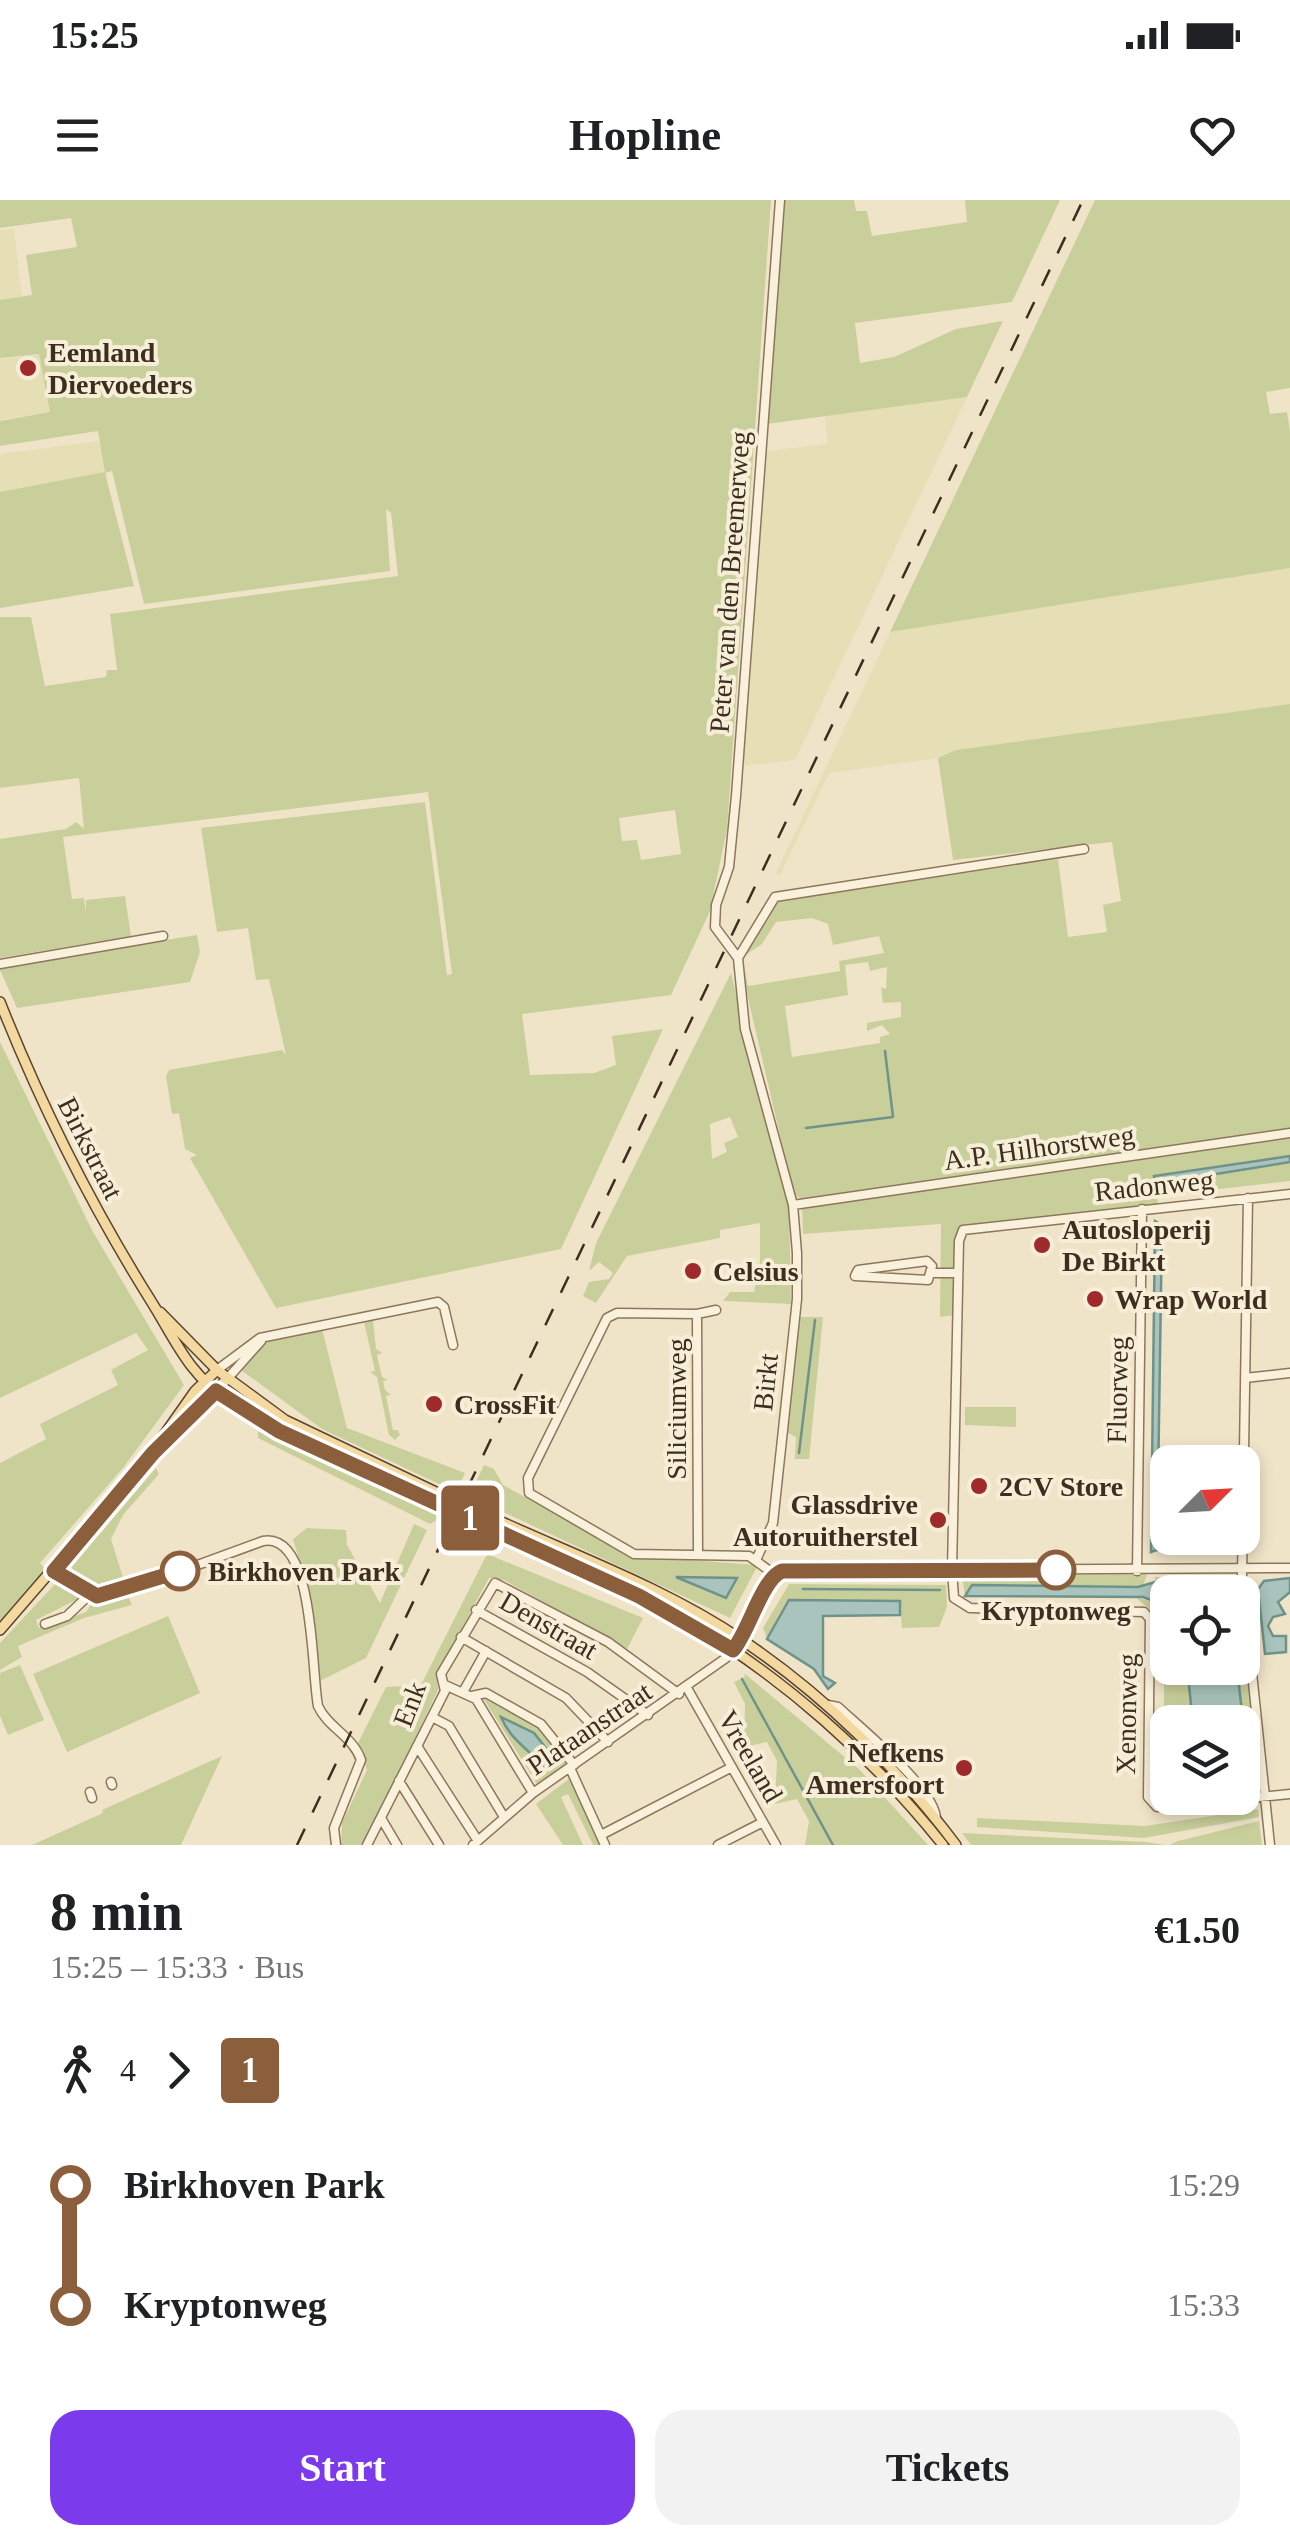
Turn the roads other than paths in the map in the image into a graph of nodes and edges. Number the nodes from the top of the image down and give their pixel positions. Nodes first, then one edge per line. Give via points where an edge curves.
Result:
1 (780, 200) edge
2 (1084, 849) dead end
3 (163, 936) dead end
4 (738, 958) junction
5 (0, 964) edge
6 (0, 1002) edge
7 (3, 1019) edge
8 (1290, 1133) edge
9 (1290, 1194) edge
10 (1248, 1198) junction
11 (794, 1205) junction
12 (1142, 1209) junction
13 (897, 1265) junction
14 (933, 1272) junction
15 (958, 1273) junction
16 (898, 1279) junction
17 (155, 1308) junction
18 (716, 1310) dead end
19 (697, 1314) junction
20 (269, 1338) junction
21 (453, 1345) dead end
22 (217, 1370) junction
23 (1290, 1373) edge
24 (228, 1378) junction
25 (1245, 1378) junction
26 (205, 1381) junction
27 (216, 1391) junction
28 (153, 1453) junction
29 (438, 1499) junction
30 (480, 1518) junction
31 (698, 1554) junction
32 (756, 1560) junction
33 (1290, 1568) edge
34 (952, 1570) junction
35 (1243, 1570) junction
36 (54, 1571) junction
37 (1137, 1571) junction
38 (774, 1574) junction
39 (88, 1595) junction
40 (476, 1610) junction
41 (45, 1624) dead end
42 (0, 1630) edge
43 (461, 1637) junction
44 (742, 1639) junction
45 (733, 1650) junction
46 (486, 1651) junction
47 (445, 1685) junction
48 (683, 1691) junction
49 (468, 1694) junction
50 (648, 1715) junction
51 (432, 1717) junction
52 (608, 1742) junction
53 (417, 1746) junction
54 (572, 1767) junction
55 (732, 1767) junction
56 (399, 1781) junction
57 (533, 1793) junction
58 (1290, 1794) edge
59 (1266, 1796) junction
60 (504, 1817) junction
61 (380, 1818) junction
62 (763, 1822) junction
63 (601, 1835) junction
64 (475, 1843) edge
65 (336, 1845) edge
66 (367, 1845) edge
67 (397, 1845) edge
68 (439, 1845) edge
69 (605, 1845) edge
70 (718, 1845) edge
71 (776, 1845) edge
72 (943, 1845) edge
73 (956, 1845) edge
74 (1270, 1845) edge

1 - 4 street, Peter van den Breemerweg via 736,796 729,867 714,917
2 - 4 street via 775,896
3 - 5 street
4 - 11 street, Peter van den Breemerweg via 745,1029
6 - 7 main road, Birkstraat
7 - 17 main road, Birkstraat via 102,1219
8 - 11 street, A.P. Hilhorstweg
9 - 10 street, Radonweg
10 - 12 street, Radonweg
10 - 25 street
11 - 32 street, Birkt via 797,1299 772,1522
12 - 15 street, Radonweg via 963,1230
12 - 37 street, Fluorweg
13 - 14 street via 927,1261
13 - 16 street
13 - 16 street via 854,1276
14 - 15 street
14 - 16 street via 928,1280
15 - 34 street
17 - 22 main road, Birkstraat
17 - 26 main road, Birkstraat via 167,1335
18 - 19 street
19 - 31 street, Siliciumweg
19 - 31 street, Siliciumweg via 607,1318 528,1478 533,1498 634,1554
20 - 21 street via 438,1302
20 - 22 street via 246,1344
20 - 24 street via 255,1344
22 - 24 main road, Birkstraat
22 - 26 main road
23 - 25 street
24 - 27 main road
24 - 29 main road, Birkstraat via 285,1420
25 - 35 street
26 - 27 main road, Birkstraat
26 - 28 main road
27 - 28 main road
27 - 29 main road, Birkstraat via 279,1431
28 - 36 main road
29 - 30 main road, bridge
30 - 44 main road
30 - 45 main road via 684,1618
31 - 32 street, Siliciumweg
32 - 38 street
33 - 35 street
34 - 37 street
34 - 38 street via 802,1568
34 - 59 street, Xenonweg via 954,1598 970,1608 1144,1612 1150,1619 1150,1802 1168,1808
35 - 37 street
35 - 59 street
36 - 39 street
36 - 42 main road
38 - 44 street, Plataanstraat
39 - 41 street via 67,1616
39 - 65 street via 124,1592 263,1541 290,1548 303,1585 318,1706 361,1760 334,1828
40 - 43 street, Enk
40 - 48 street, Enk via 495,1582
40 - 50 street, Denstraat
43 - 46 street
43 - 47 street, Enk via 441,1674
44 - 45 street, Plataanstraat
44 - 73 main road via 824,1705
45 - 48 street, Plataanstraat
45 - 72 main road via 832,1728
46 - 49 street
46 - 52 street via 566,1698
47 - 49 street
47 - 51 street, Enk
48 - 50 street, Plataanstraat
48 - 55 street, Vreeland
49 - 54 street via 486,1693 541,1724
49 - 57 street
50 - 52 street, Plataanstraat
51 - 53 street, Enk
51 - 60 street via 449,1726
52 - 54 street, Plataanstraat
53 - 56 street, Enk
53 - 64 street
54 - 57 street, Plataanstraat
54 - 63 street
55 - 62 street, Vreeland
55 - 63 street
56 - 61 street, Enk
56 - 68 street
57 - 60 street, Plataanstraat
58 - 59 street
59 - 74 street
60 - 64 street, Plataanstraat
61 - 66 street, Enk
61 - 67 street
62 - 70 street
62 - 71 street, Vreeland
63 - 69 street

